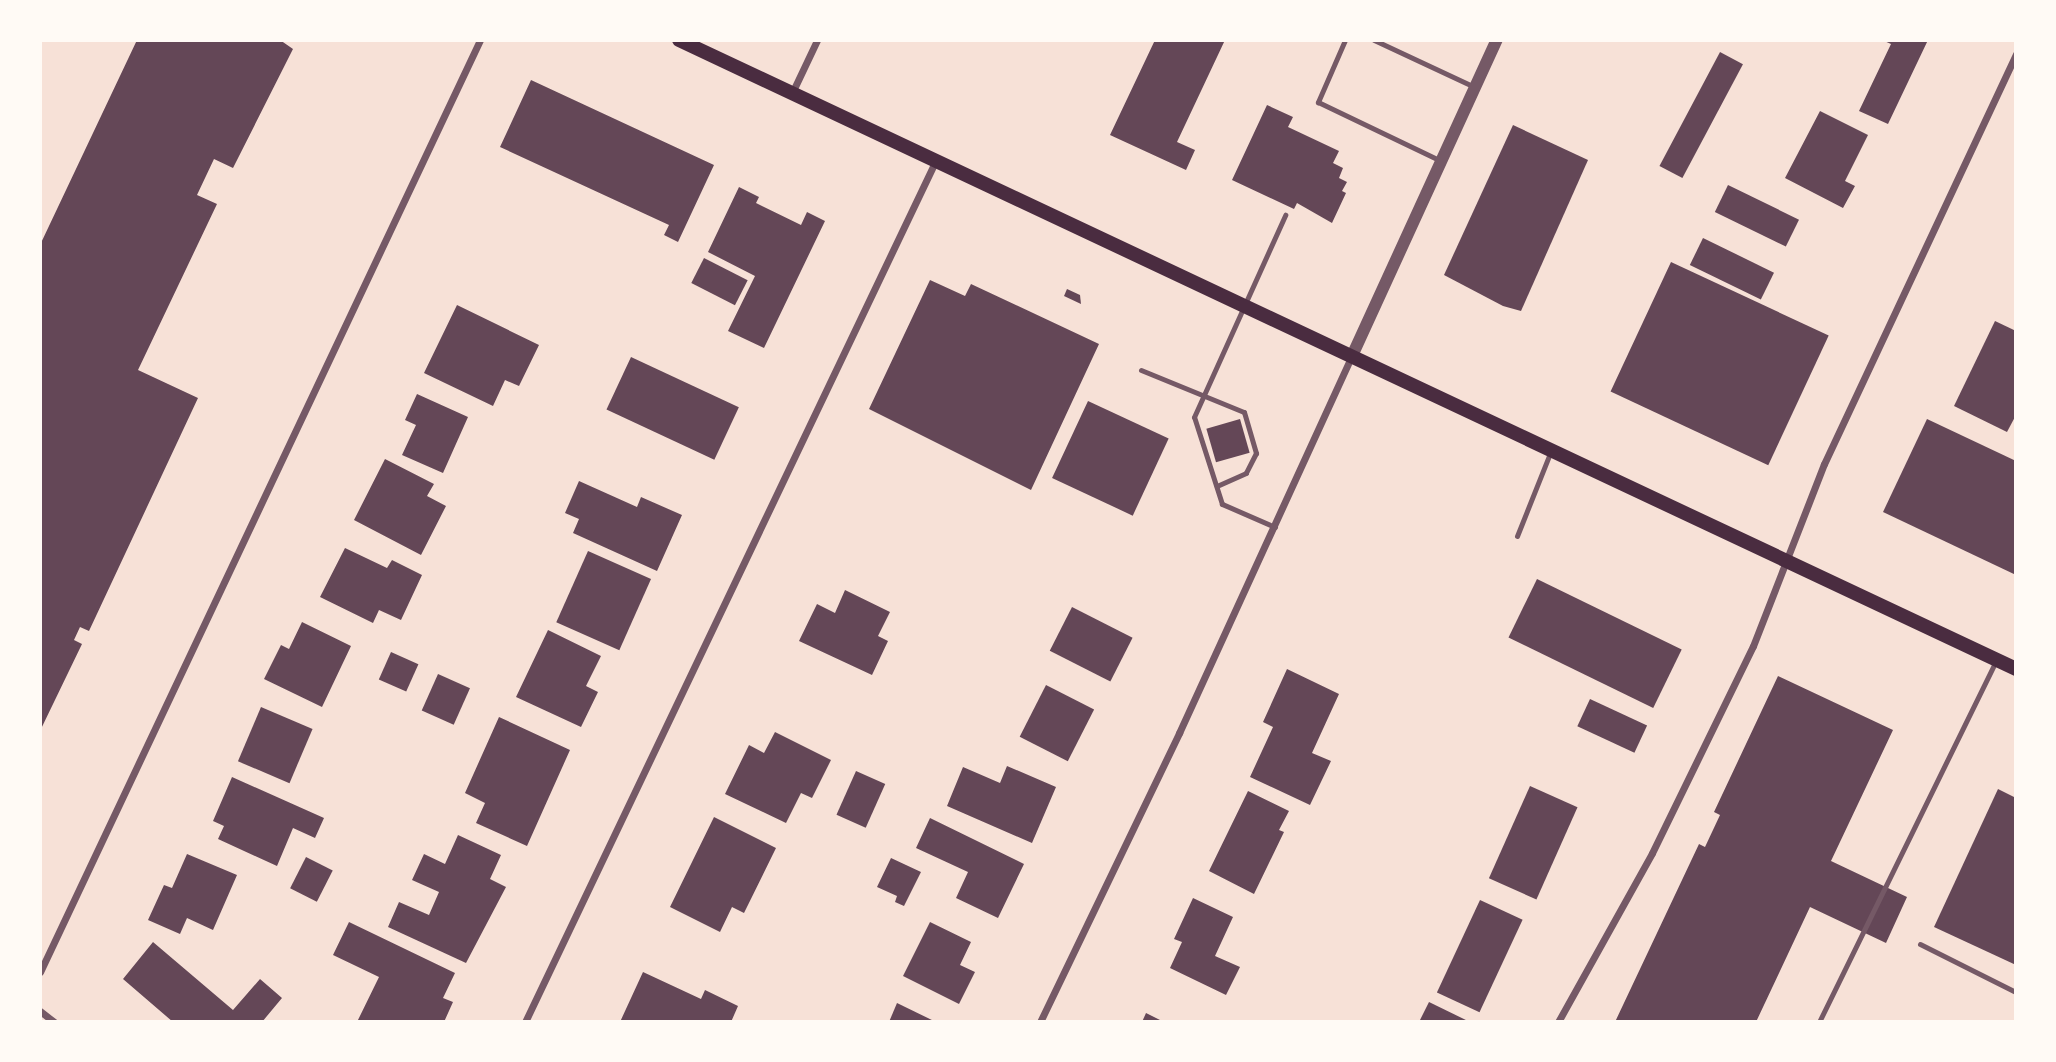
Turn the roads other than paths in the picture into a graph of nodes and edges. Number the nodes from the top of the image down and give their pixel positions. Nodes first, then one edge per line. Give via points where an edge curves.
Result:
1 (480, 40) edge
2 (679, 40) edge
3 (817, 40) edge
4 (1345, 40) edge
5 (1374, 40) edge
6 (1497, 40) edge
7 (2016, 54) edge
8 (1475, 87) junction
9 (792, 93) junction
10 (936, 160) junction
11 (1441, 161) junction
12 (1285, 215) dead end
13 (1243, 304) junction
14 (1352, 356) junction
15 (1141, 370) dead end
16 (1203, 396) junction
17 (1552, 450) junction
18 (1217, 486) junction
19 (1275, 527) junction
20 (1517, 536) dead end
21 (1786, 561) junction
22 (1996, 660) junction
23 (2016, 669) edge
24 (1920, 944) dead end
25 (40, 972) edge
26 (2016, 992) edge
27 (40, 1012) edge
28 (54, 1022) edge
29 (525, 1022) edge
30 (1040, 1022) edge
31 (1558, 1022) edge
32 (1819, 1022) edge

1 - 25 street
2 - 9 main road
3 - 9 street
4 - 11 lane via 1318,102
5 - 8 lane
6 - 8 street
7 - 21 street via 1892,313
8 - 11 street
9 - 10 main road
10 - 13 main road
10 - 29 street
11 - 14 street
12 - 13 lane
13 - 14 main road
13 - 16 lane
14 - 17 main road
14 - 19 street
15 - 16 lane
16 - 18 lane via 1194,417
16 - 18 lane via 1244,412 1256,453 1246,473
17 - 20 lane
17 - 21 main road
18 - 19 lane via 1222,504
19 - 30 street
21 - 22 main road
21 - 31 street via 1752,646 1652,853
22 - 23 main road
22 - 32 lane
24 - 26 lane
27 - 28 street

